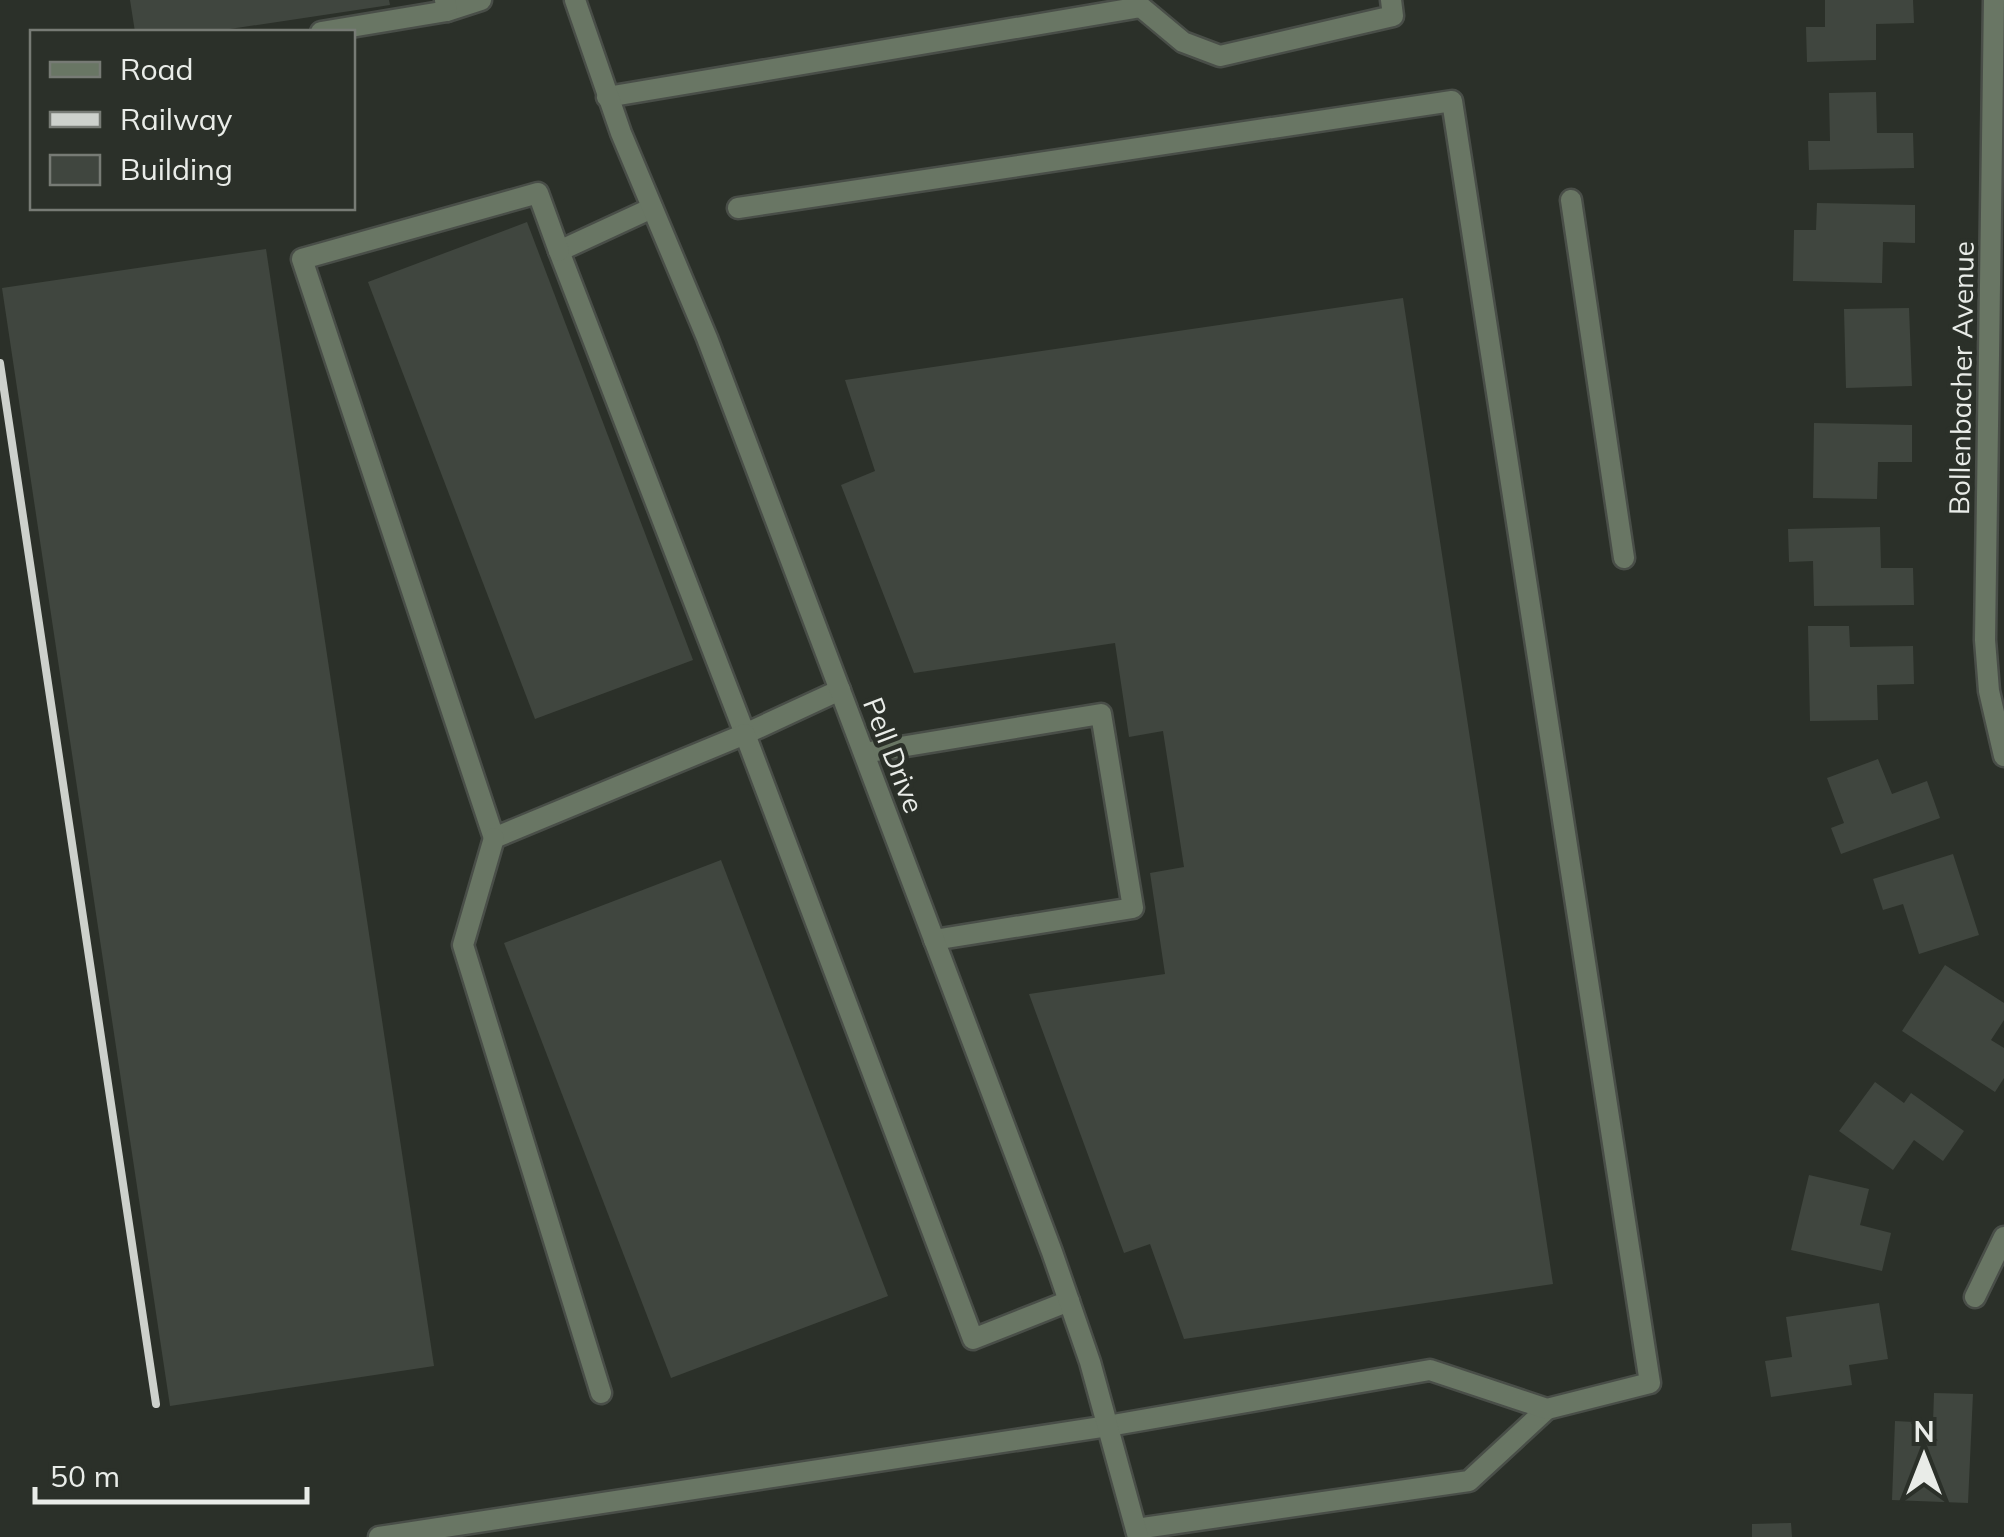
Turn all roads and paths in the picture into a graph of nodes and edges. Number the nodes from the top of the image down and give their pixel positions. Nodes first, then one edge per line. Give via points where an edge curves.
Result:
1 (481, 0) edge
2 (575, 0) edge
3 (1391, 0) edge
4 (1994, 0) edge
5 (446, 6) edge
6 (331, 30) edge
7 (608, 96) junction
8 (1570, 200) dead end
9 (652, 208) junction
10 (738, 208) dead end
11 (559, 251) junction
12 (1996, 455) edge
13 (1624, 558) dead end
14 (840, 690) junction
15 (746, 734) junction
16 (864, 753) junction
17 (2004, 756) edge
18 (494, 838) junction
19 (934, 940) junction
20 (2004, 1237) edge
21 (1975, 1296) dead end
22 (1069, 1301) junction
23 (601, 1393) dead end
24 (1546, 1409) junction
25 (1108, 1426) junction
26 (1137, 1533) edge
27 (379, 1537) edge

1 - 5 street
2 - 7 street, Pell Drive
3 - 7 street via 1394,16 1220,56 1182,42 1142,7
4 - 12 street, Bollenbacher Avenue
5 - 6 street
7 - 9 street, Pell Drive
8 - 13 street
9 - 11 street
9 - 14 street, Pell Drive
10 - 24 street via 1452,101 1650,1383
11 - 15 street
11 - 18 street via 538,193 302,259
12 - 17 street, Bollenbacher Avenue via 1985,640
14 - 15 street
14 - 16 street, Pell Drive
15 - 18 street
15 - 22 street via 973,1339
16 - 19 street, Pell Drive
16 - 19 street via 1101,714 1133,908
18 - 23 street via 463,944
19 - 22 street, Pell Drive
20 - 21 street
22 - 25 street, Pell Drive
24 - 25 street via 1430,1370
24 - 26 street via 1468,1481
25 - 26 street, Pell Drive
25 - 27 street

